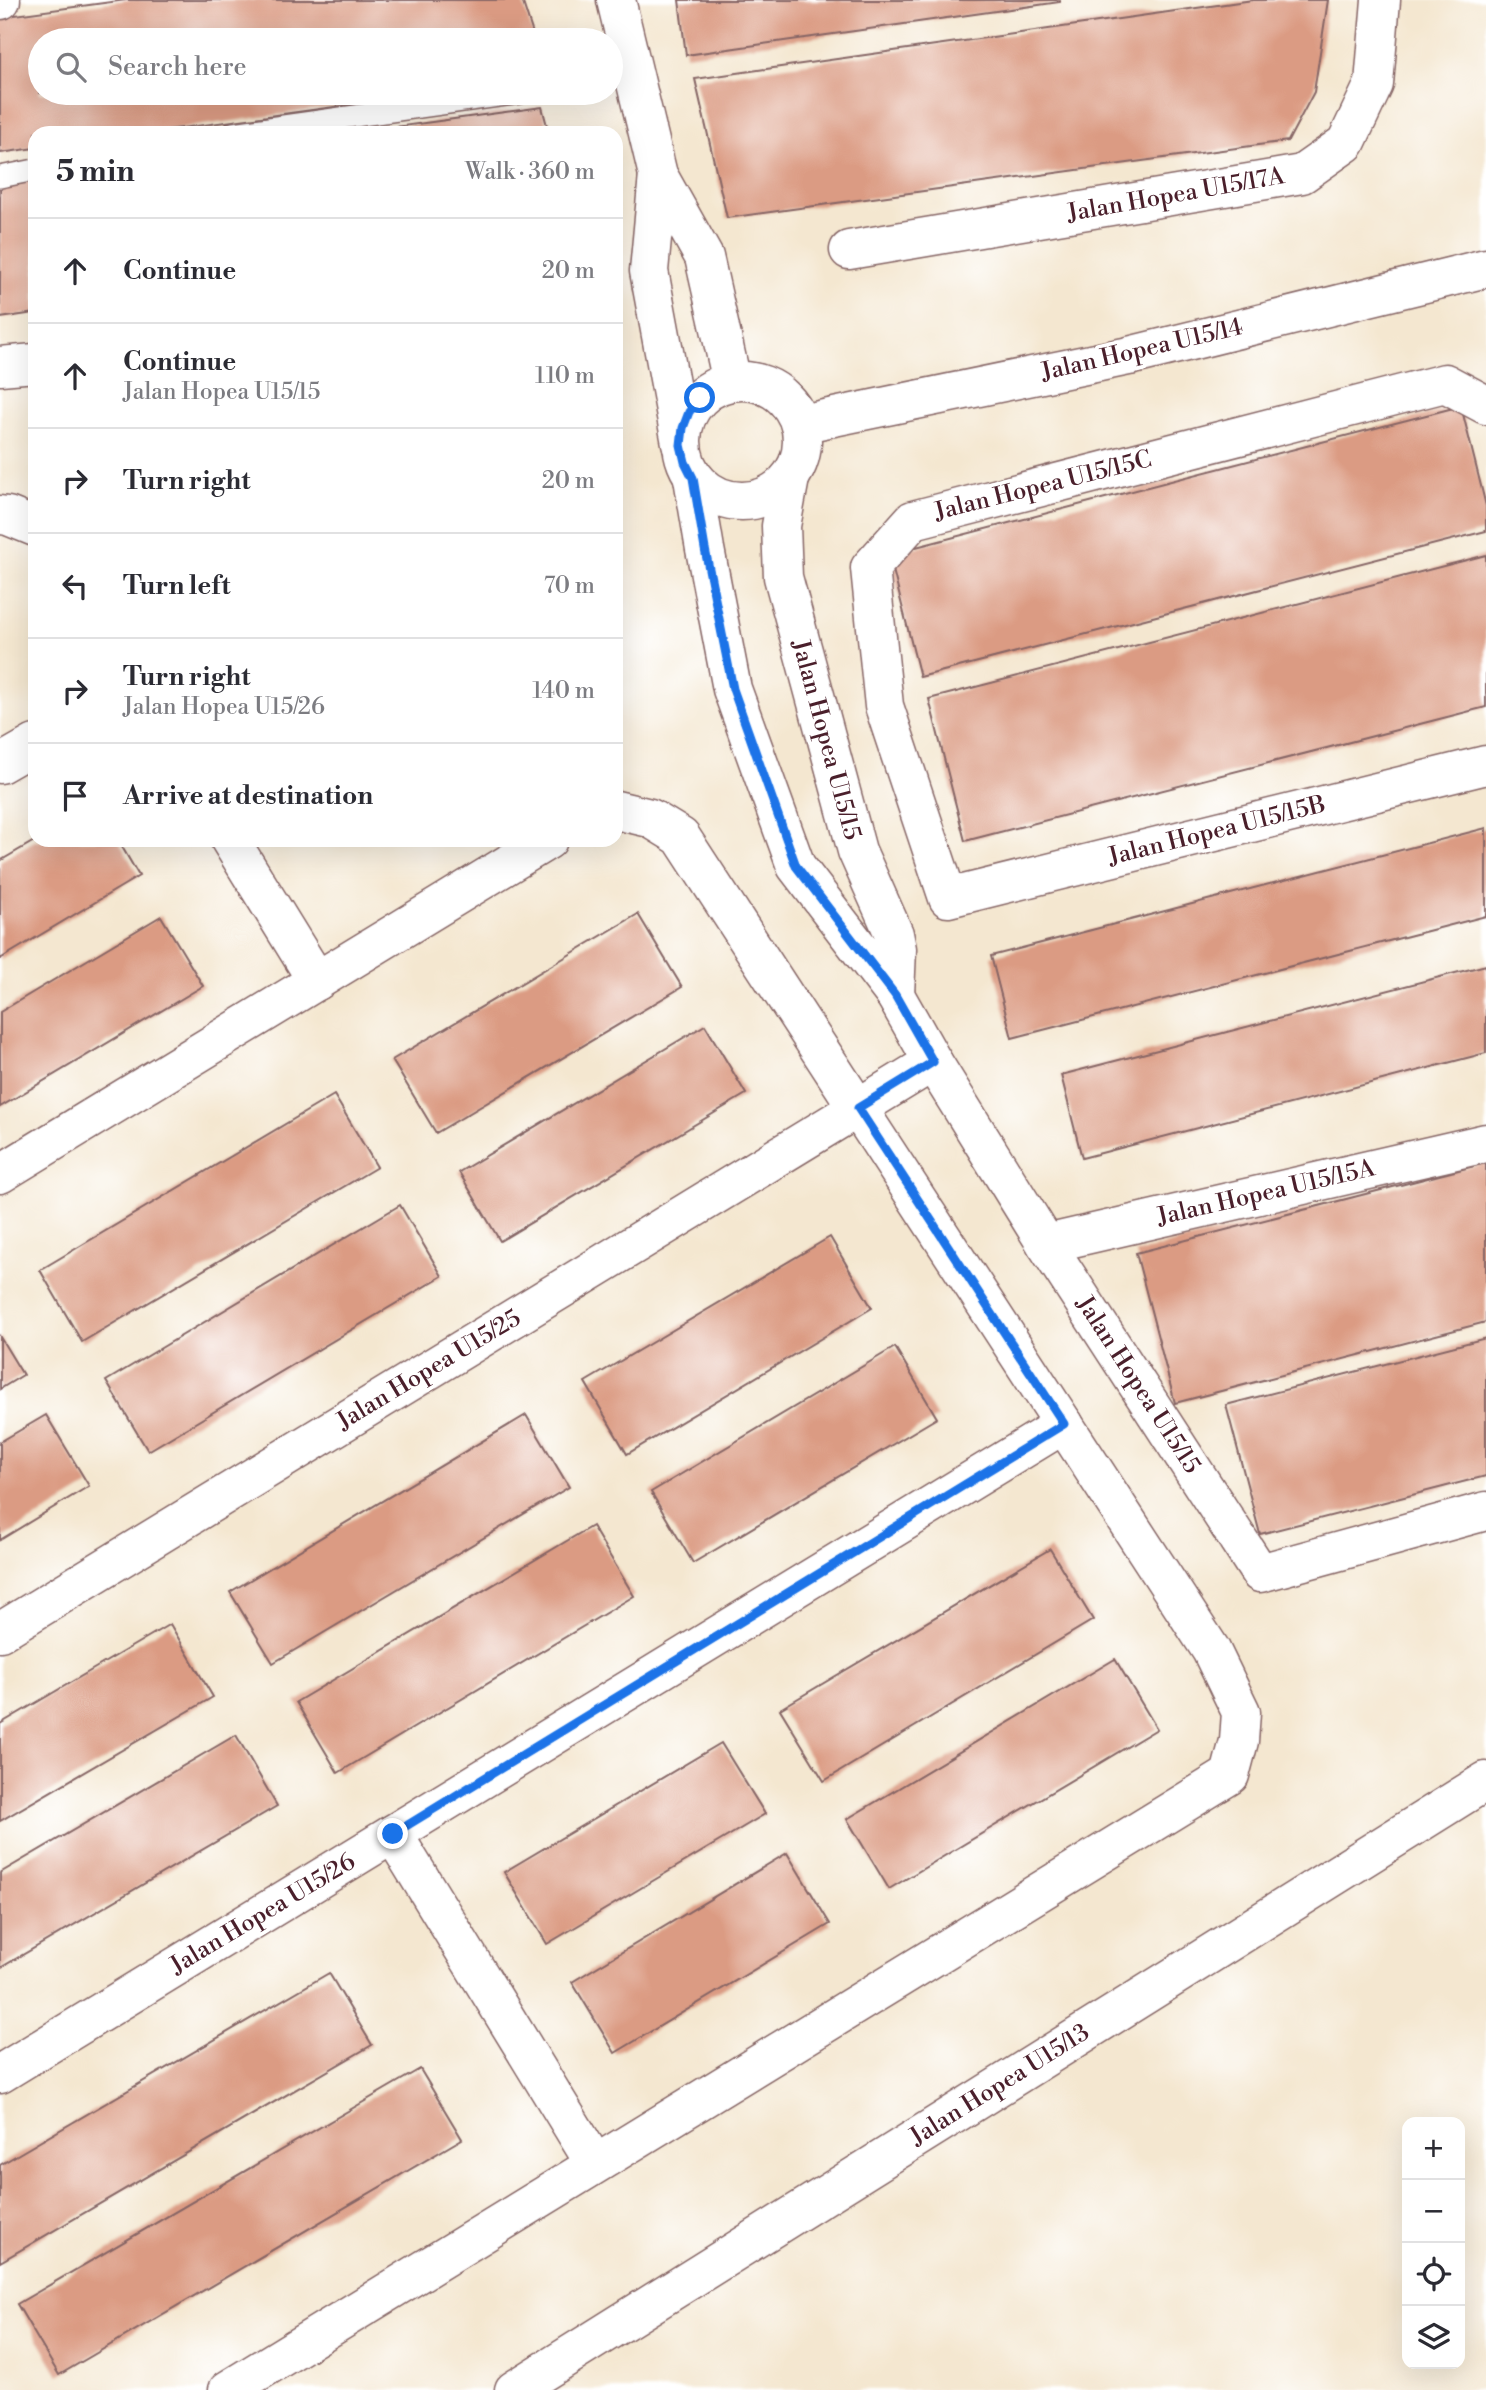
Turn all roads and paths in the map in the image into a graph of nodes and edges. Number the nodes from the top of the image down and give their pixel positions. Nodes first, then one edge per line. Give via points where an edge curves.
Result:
1 (617, 0) edge
2 (1381, 0) edge
3 (434, 105) edge
4 (283, 126) edge
5 (28, 171) edge
6 (658, 176) junction
7 (0, 177) edge
8 (849, 250) dead end
9 (1484, 267) edge
10 (28, 364) edge
11 (0, 366) edge
12 (732, 382) junction
13 (1486, 405) edge
14 (800, 424) junction
15 (687, 461) junction
16 (790, 478) junction
17 (0, 515) edge
18 (28, 525) edge
19 (28, 748) edge
20 (0, 764) edge
21 (1486, 765) edge
22 (623, 812) edge
23 (234, 847) edge
24 (537, 847) edge
25 (948, 898) joint
26 (317, 981) junction
27 (895, 995) junction
28 (933, 1062) junction
29 (858, 1108) junction
30 (1486, 1143) edge
31 (0, 1174) edge
32 (1046, 1244) junction
33 (1064, 1424) junction
34 (1486, 1511) edge
35 (0, 1632) edge
36 (1486, 1781) edge
37 (393, 1834) junction
38 (0, 2074) edge
39 (595, 2164) junction
40 (228, 2390) edge
41 (514, 2390) edge

1 - 6 street
2 - 8 street, Jalan Hopea U15/17A via 1374,85 1346,143 1301,174
3 - 4 lane
5 - 7 lane
6 - 12 street via 704,257
6 - 15 street, Jalan Hopea U15/15 via 649,271
9 - 14 street, Jalan Hopea U15/14 via 1129,356
10 - 11 street
12 - 14 street via 766,386 781,395
12 - 15 street via 700,398 686,420
13 - 25 street, Jalan Hopea U15/15C via 1445,383 913,520 870,568 871,582 884,706
14 - 16 street via 799,460
15 - 16 street via 706,490 738,502 758,500
15 - 27 street, Jalan Hopea U15/15 via 733,689 796,866
16 - 27 street, Jalan Hopea U15/15 via 781,526 783,577 857,851 894,934
17 - 18 street
19 - 20 street
21 - 25 street, Jalan Hopea U15/15B
22 - 29 street via 650,818 681,837
23 - 26 street
24 - 26 street
26 - 31 street
27 - 28 street, Jalan Hopea U15/15
28 - 29 street, Jalan Hopea U15/25
28 - 32 street, Jalan Hopea U15/15
29 - 33 street
29 - 35 street, Jalan Hopea U15/25
30 - 32 street, Jalan Hopea U15/15A
32 - 34 street, Jalan Hopea U15/15 via 1260,1573
33 - 37 street, Jalan Hopea U15/26
33 - 39 street via 1211,1650 1241,1712 1240,1741 1230,1775
36 - 41 street, Jalan Hopea U15/13
37 - 38 street, Jalan Hopea U15/26
37 - 39 street
39 - 40 street

